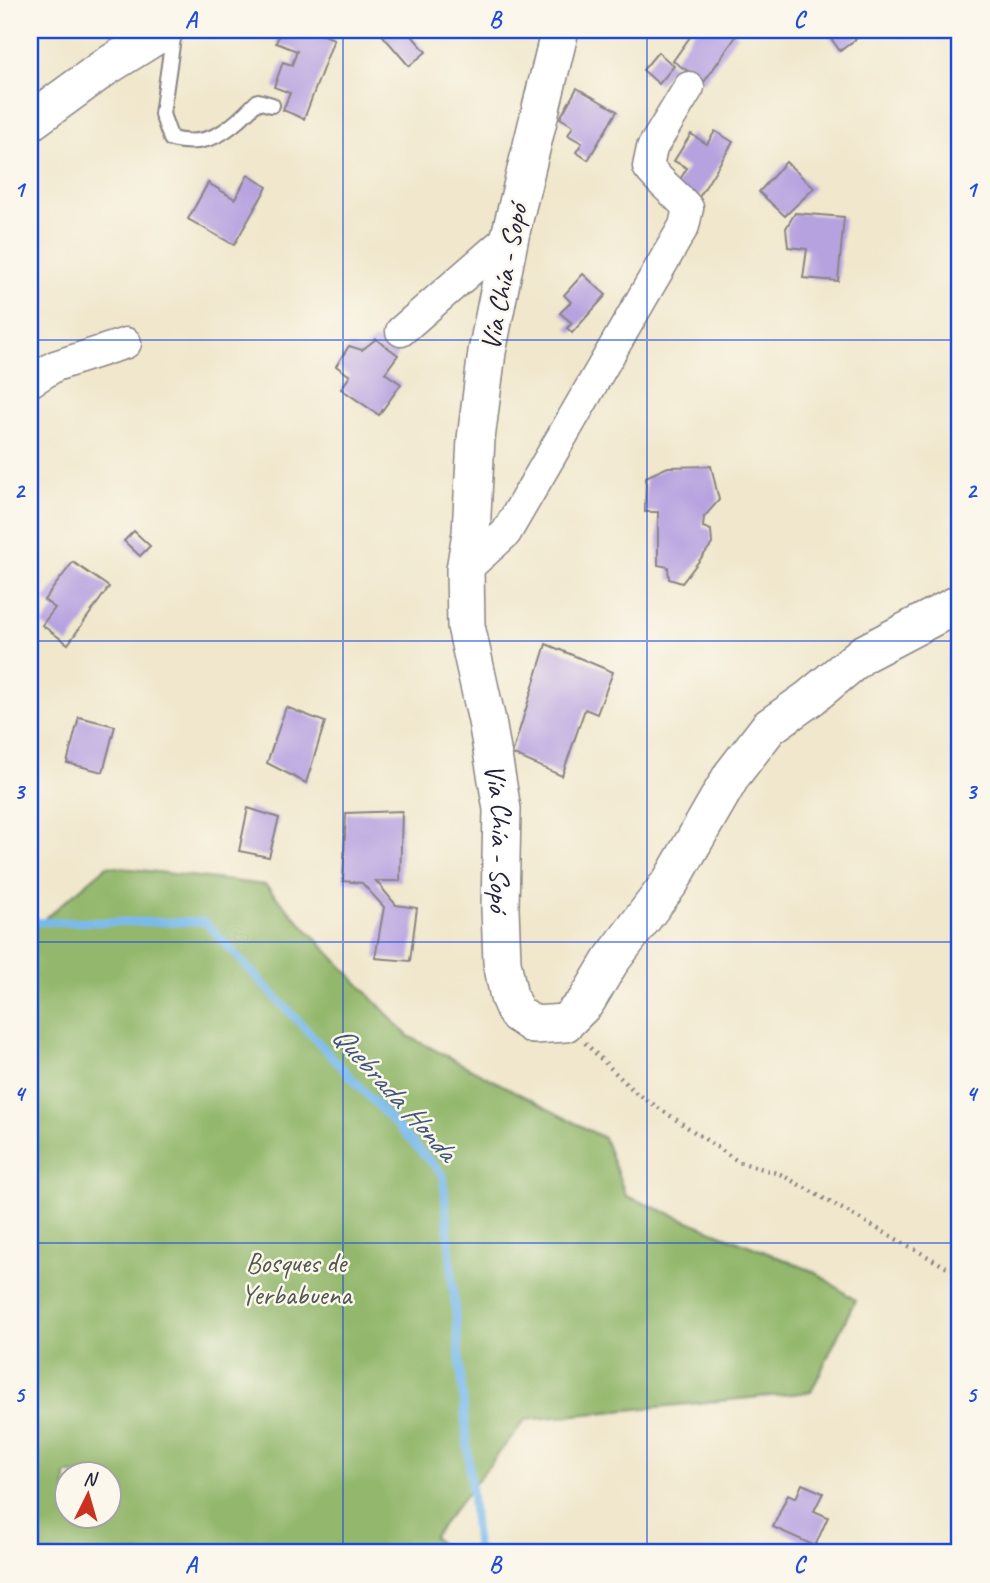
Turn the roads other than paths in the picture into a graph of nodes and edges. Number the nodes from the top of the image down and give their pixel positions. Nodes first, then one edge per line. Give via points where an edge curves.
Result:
1 (165, 30) edge
2 (174, 30) edge
3 (560, 30) edge
4 (689, 87) dead end
5 (272, 105) dead end
6 (30, 122) edge
7 (510, 236) junction
8 (401, 331) dead end
9 (126, 343) dead end
10 (30, 382) edge
11 (466, 570) junction
12 (960, 603) edge

1 - 6 street
2 - 5 lane via 162,114 171,139 190,144 212,139 258,101
3 - 7 street, Vía Chía - Sopó
4 - 11 street via 652,148 648,167 688,208 684,226 506,533
7 - 8 street
7 - 11 street, Vía Chía - Sopó via 487,352
9 - 10 street via 55,366
11 - 12 street, Vía Chía - Sopó via 466,626 502,809 502,962 516,1013 534,1025 565,1023 586,1002 671,881 732,775 769,727 863,653

